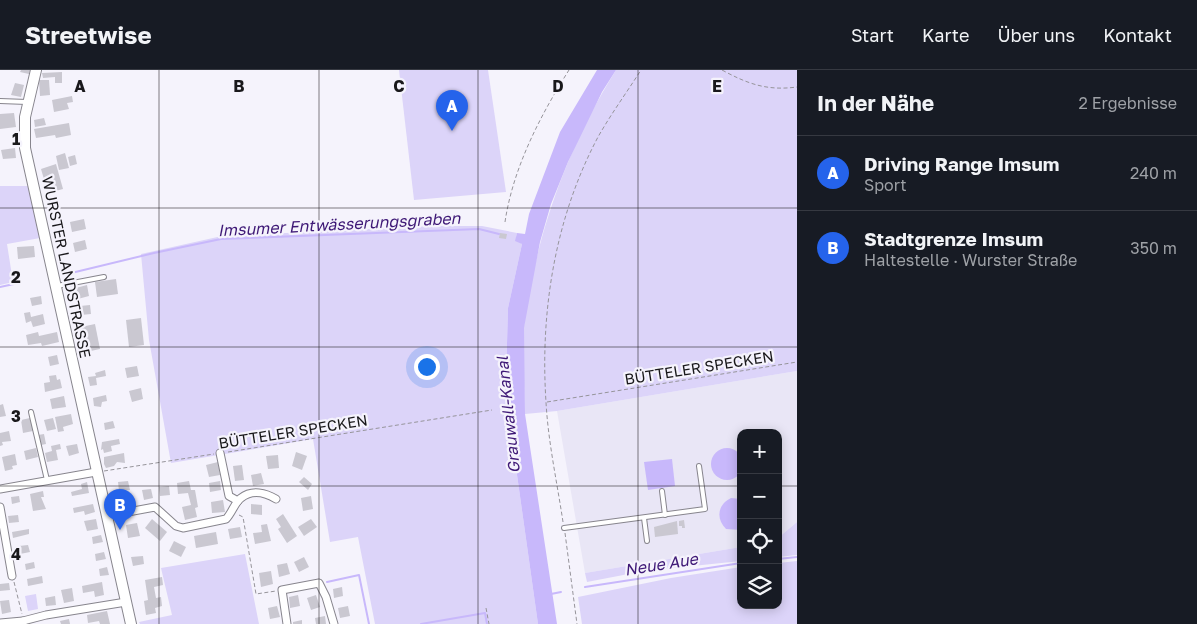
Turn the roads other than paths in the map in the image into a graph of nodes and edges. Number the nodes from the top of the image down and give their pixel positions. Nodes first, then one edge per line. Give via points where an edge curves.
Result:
1 (36, 70) edge
2 (0, 101) edge
3 (27, 102) junction
4 (104, 277) dead end
5 (55, 287) junction
6 (31, 412) dead end
7 (220, 453) road end
8 (699, 466) dead end
9 (96, 471) junction
10 (47, 480) junction
11 (0, 488) edge
12 (662, 491) dead end
13 (276, 499) dead end
14 (238, 501) junction
15 (0, 507) edge
16 (665, 515) junction
17 (106, 516) junction
18 (644, 518) junction
19 (564, 528) road end
20 (647, 540) dead end
21 (12, 576) road end
22 (126, 602) junction
23 (23, 622) edge
24 (0, 623) edge
25 (131, 624) edge
26 (287, 624) edge
27 (334, 624) edge

1 - 3 main road, WURSTER LANDSTRASSE
2 - 3 lane
3 - 5 main road, WURSTER LANDSTRASSE via 25,148
4 - 5 lane
5 - 9 main road, WURSTER LANDSTRASSE
6 - 10 lane
7 - 14 street via 229,496
8 - 16 lane via 705,509
9 - 10 street
9 - 17 main road, WURSTER LANDSTRASSE
10 - 11 street
12 - 16 lane
13 - 14 street via 266,493 251,494
14 - 17 street via 222,521 183,528 176,526 155,507
15 - 21 street
16 - 18 lane
17 - 22 main road, WURSTER LANDSTRASSE
18 - 19 lane
18 - 20 lane
22 - 23 street
22 - 25 main road, WURSTER LANDSTRASSE
23 - 24 street
26 - 27 street via 282,590 319,583

